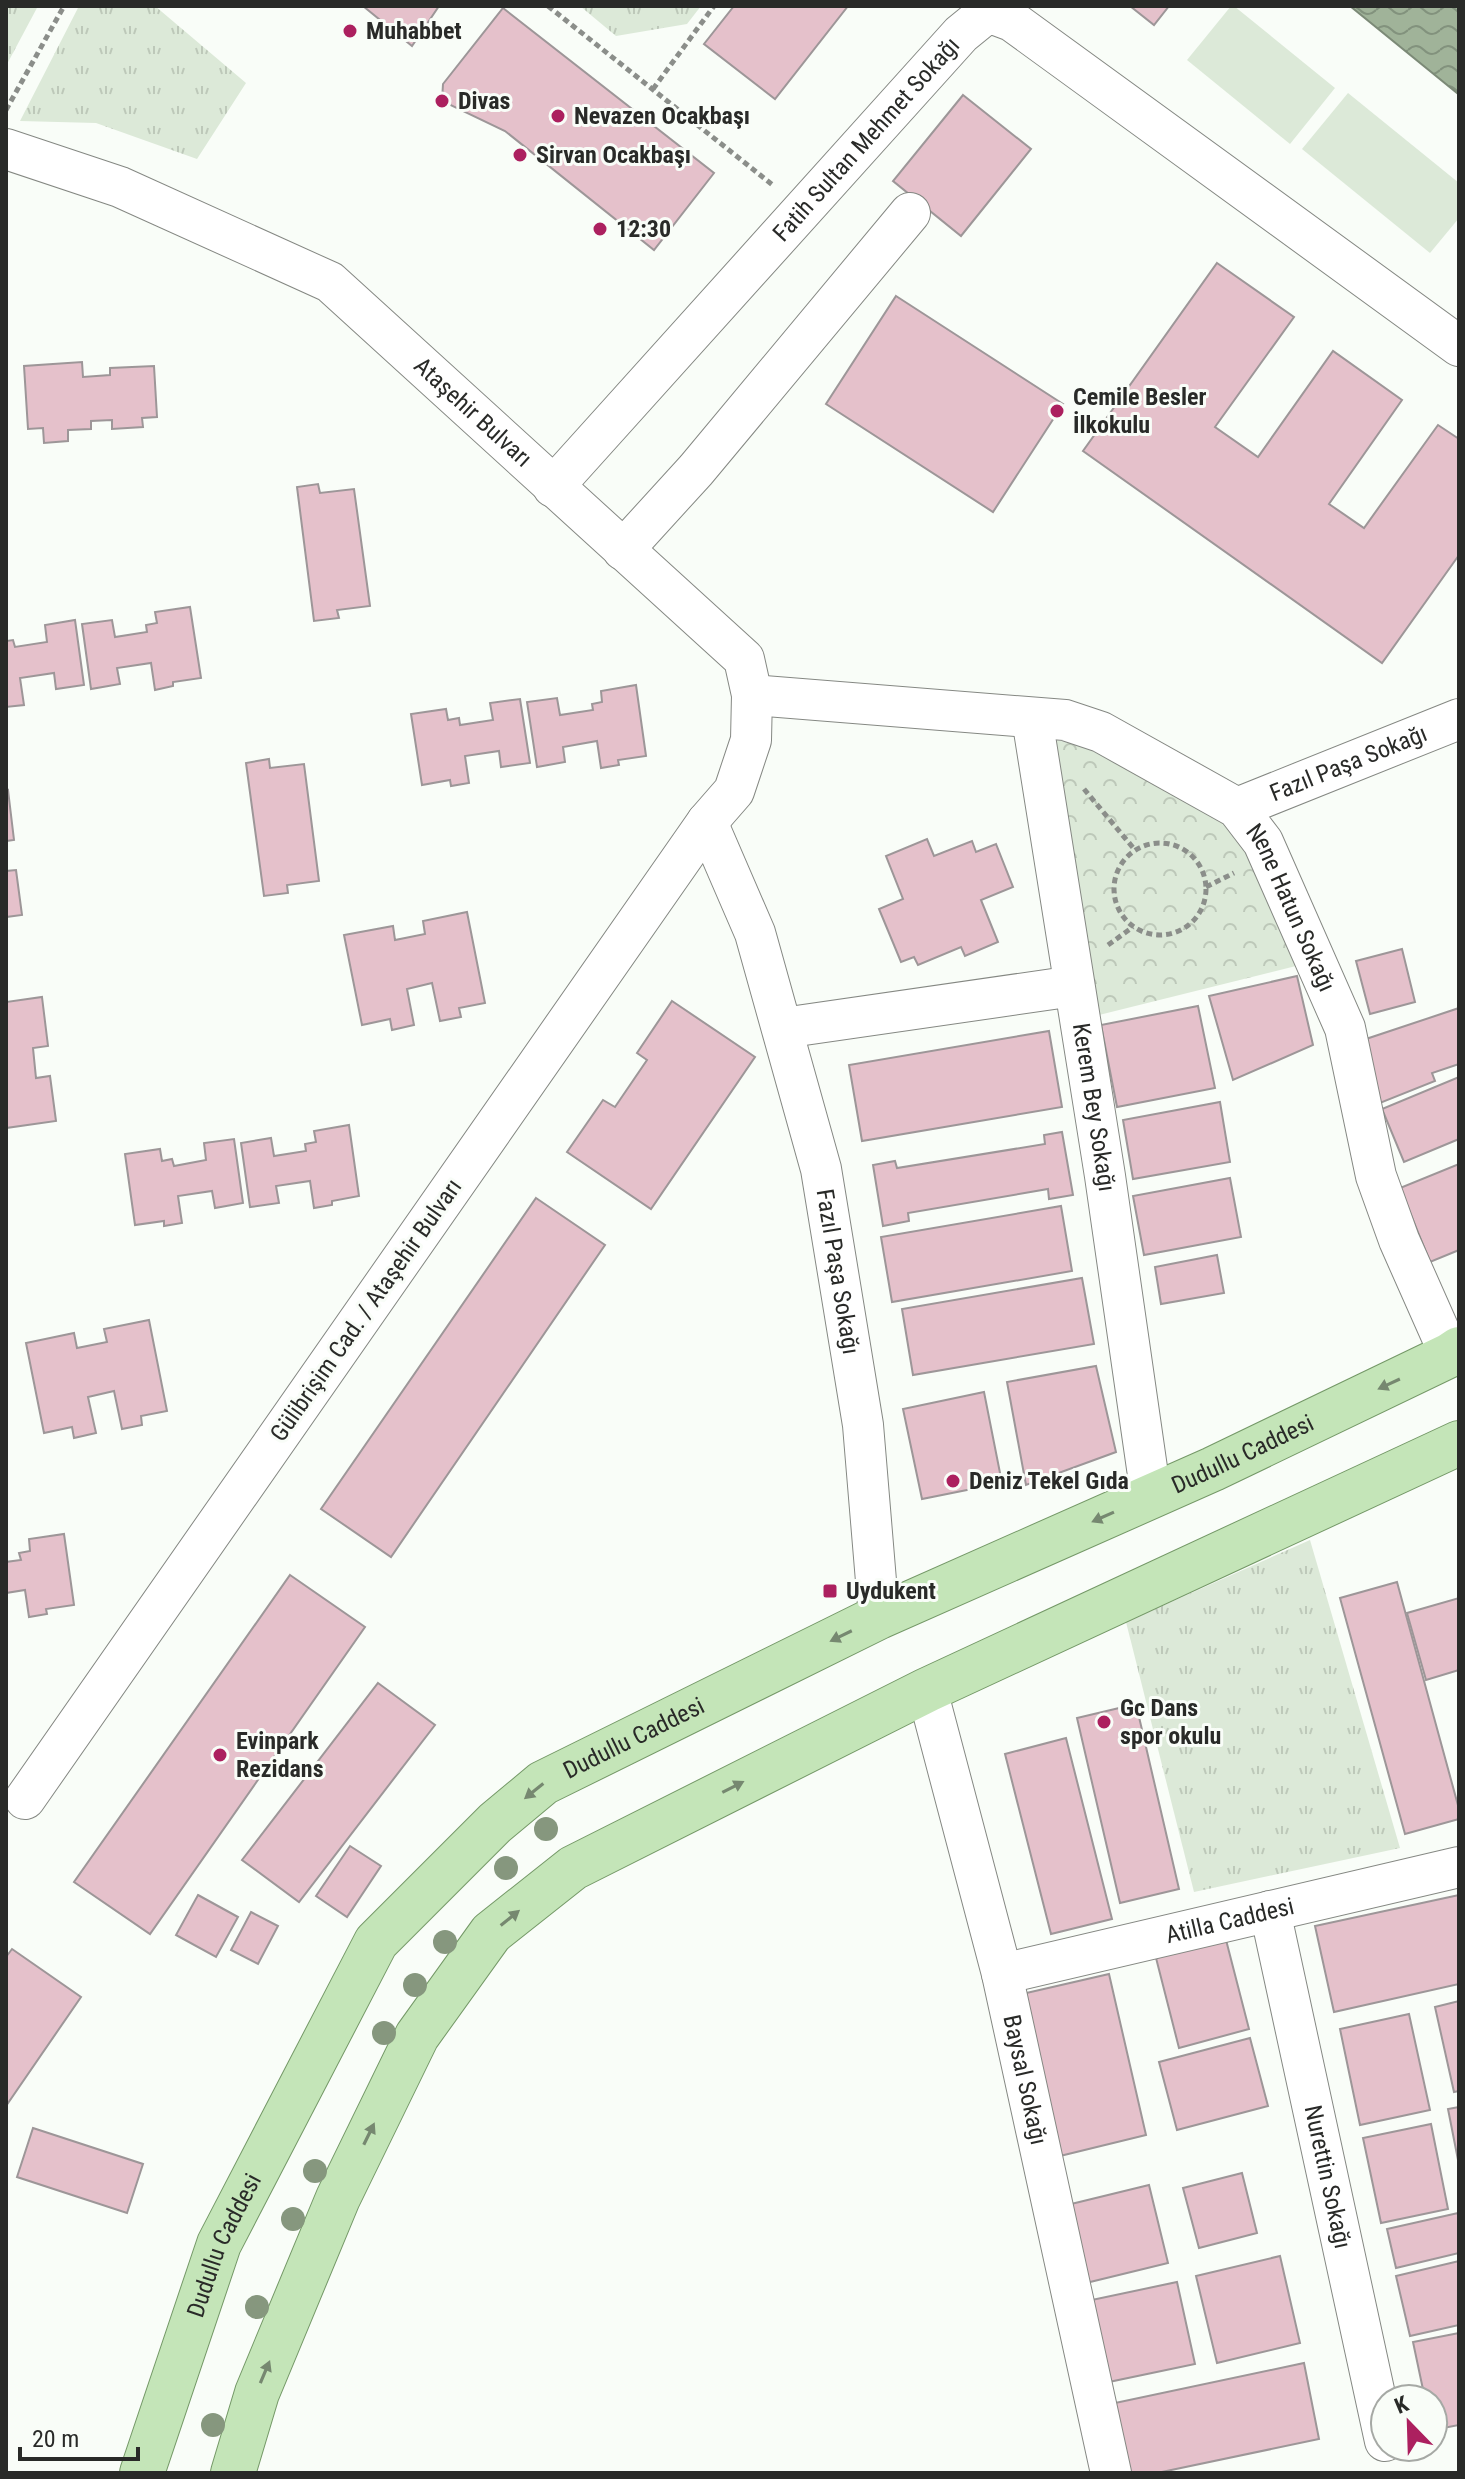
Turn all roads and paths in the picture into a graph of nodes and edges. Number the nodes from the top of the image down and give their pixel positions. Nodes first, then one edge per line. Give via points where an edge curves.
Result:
1 (64, 6) edge
2 (548, 6) edge
3 (714, 6) edge
4 (653, 89) junction
5 (6, 111) edge
6 (6, 149) edge
7 (802, 210) junction
8 (910, 213) dead end
9 (1459, 346) edge
10 (553, 487) junction
11 (623, 550) junction
12 (752, 695) junction
13 (1032, 718) junction
14 (1459, 719) edge
15 (1237, 808) junction
16 (707, 822) junction
17 (1202, 867) joint
18 (1074, 986) junction
19 (783, 1028) junction
20 (1454, 1352) edge
21 (1459, 1443) edge
22 (1151, 1496) junction
23 (879, 1617) junction
24 (927, 1690) junction
25 (25, 1799) dead end
26 (1459, 1867) edge
27 (1270, 1911) junction
28 (1002, 1974) junction
29 (1372, 2383) edge
30 (142, 2473) edge
31 (233, 2473) edge
32 (1111, 2473) edge

1 - 5 path
2 - 4 path
3 - 4 path
4 - 7 path
6 - 10 street, Ataşehir Bulvarı via 120,187 330,282
7 - 9 street, Fatih Sultan Mehmet Sokağı via 961,34 988,12 1012,21
7 - 10 street, Fatih Sultan Mehmet Sokağı
8 - 11 street
10 - 11 street, Ataşehir Bulvarı
11 - 12 street, Ataşehir Bulvarı via 744,659
12 - 13 street, Nene Hatun Sokağı
12 - 16 street, Ataşehir Bulvarı via 751,740 734,791
13 - 15 street, Nene Hatun Sokağı via 1065,720 1101,732
13 - 18 street, Kerem Bey Sokağı
14 - 15 street, Fazıl Paşa Sokağı
15 - 20 street, Nene Hatun Sokağı via 1263,842 1345,1028 1376,1176 1399,1240
16 - 19 street, Fazıl Paşa Sokağı via 755,933
16 - 25 street, Gülibrişim Cad. / Ataşehir Bulvarı
17 - 17 path via 1180,846 1149,844 1124,859 1113,887 1115,903 1133,927 1162,935 1177,932 1200,912 1206,887
18 - 19 street
18 - 22 street, Kerem Bey Sokağı
19 - 23 street, Fazıl Paşa Sokağı via 821,1169 863,1425
20 -> 22 main road, Dudullu Caddesi
21 - 24 main road
22 -> 23 main road, Dudullu Caddesi
23 -> 30 main road, Dudullu Caddesi via 543,1783 495,1823 376,1942 219,2244
24 - 28 street, Baysal Sokağı
31 -> 24 main road via 257,2393 338,2198 417,2036 491,1933 573,1868
26 - 27 street, Atilla Caddesi
27 - 28 street, Atilla Caddesi
27 - 29 street, Nurettin Sokağı
28 - 32 street, Baysal Sokağı

